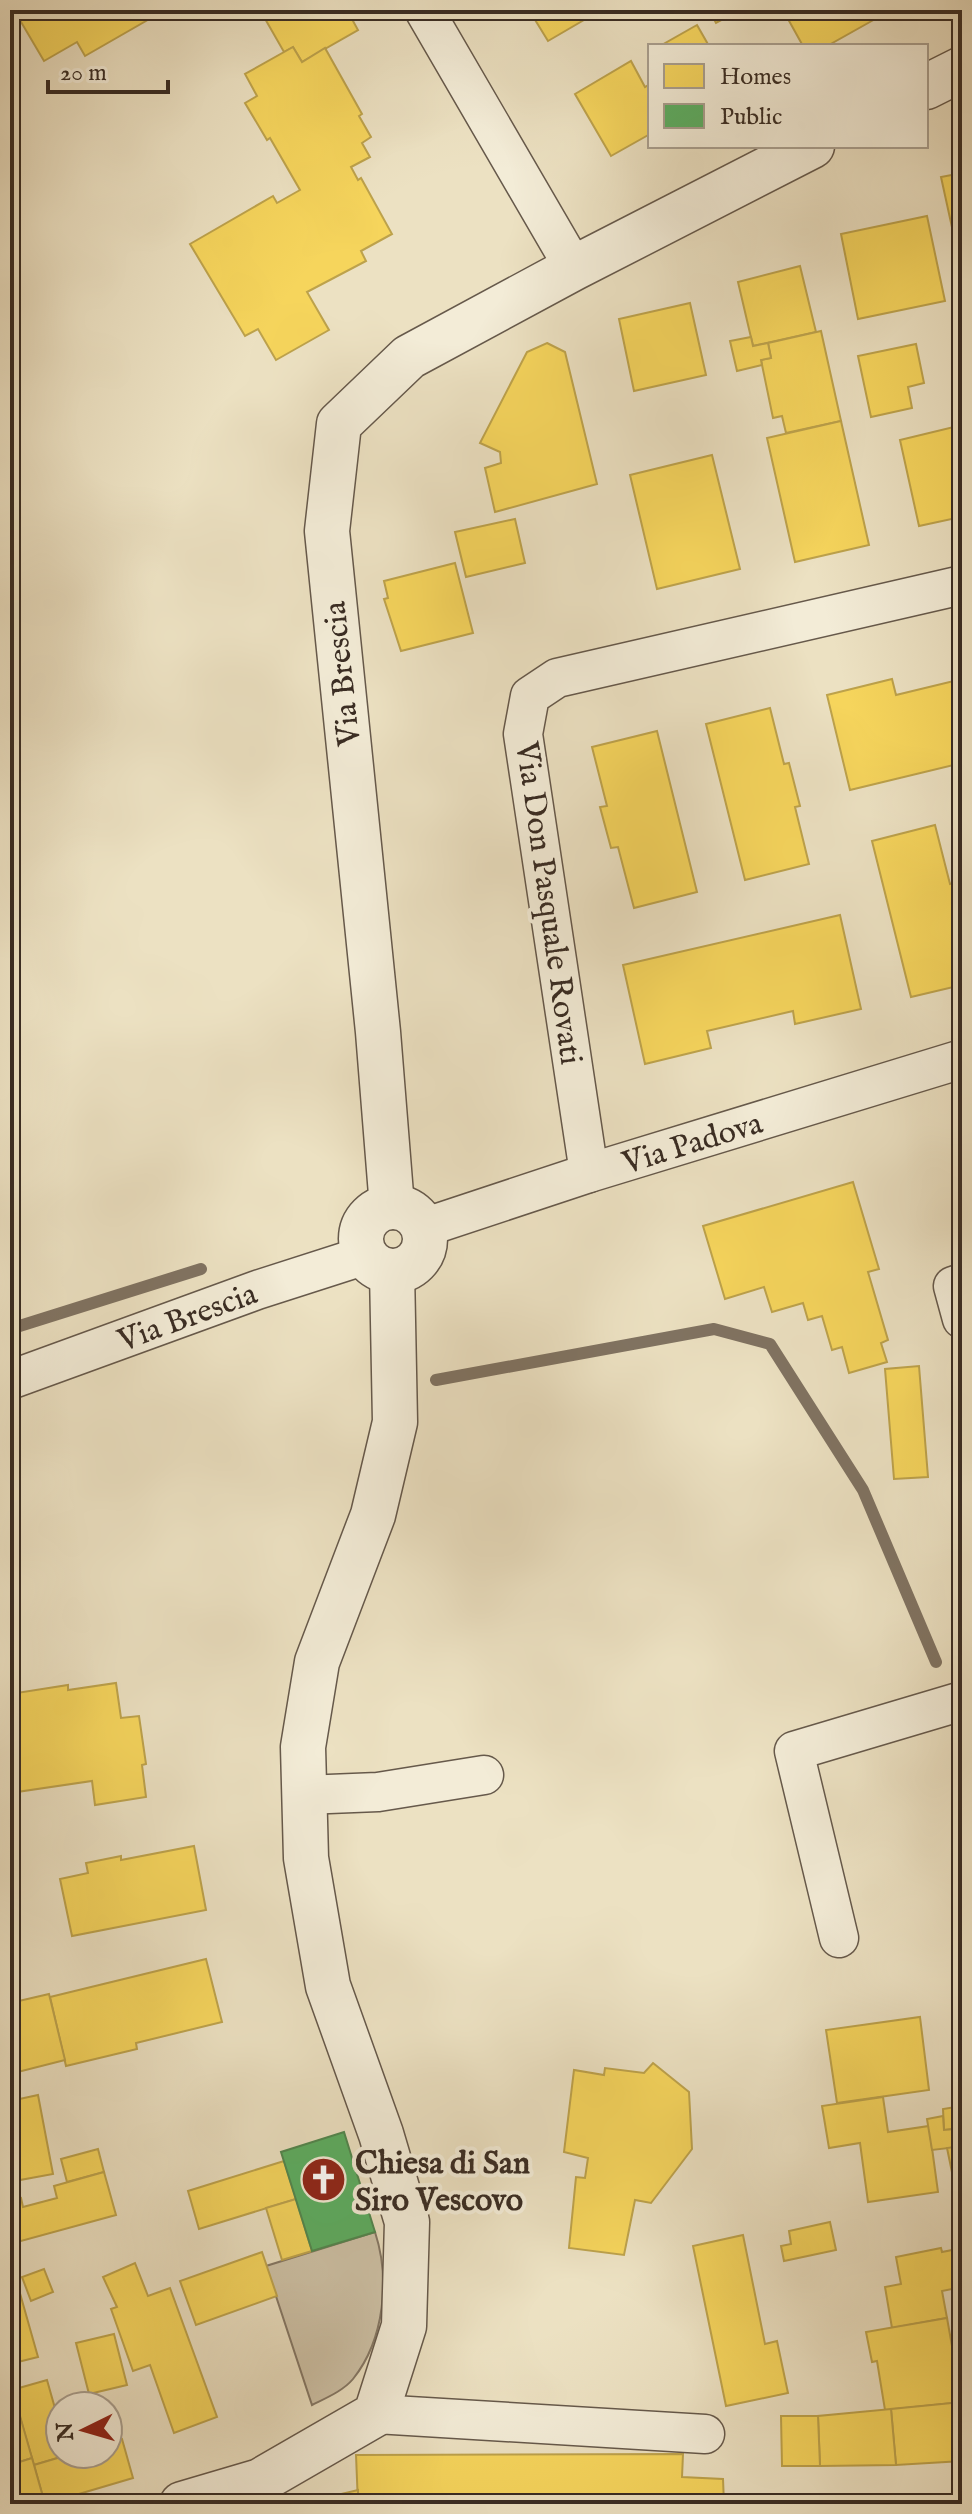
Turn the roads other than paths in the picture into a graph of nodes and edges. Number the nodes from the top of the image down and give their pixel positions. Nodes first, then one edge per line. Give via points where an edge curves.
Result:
1 (424, 10) edge
2 (962, 69) edge
3 (928, 86) edge
4 (808, 148) edge
5 (574, 268) junction
6 (962, 585) edge
7 (962, 1059) edge
8 (589, 1173) junction
9 (407, 1218) junction
10 (379, 1263) junction
11 (962, 1283) edge
12 (962, 1319) edge
13 (10, 1380) edge
14 (962, 1701) edge
15 (484, 1775) dead end
16 (304, 1795) junction
17 (839, 1938) dead end
18 (376, 2414) junction
19 (705, 2434) dead end
20 (182, 2504) edge

1 - 5 street
2 - 3 street
4 - 5 street, Via Brescia
5 - 9 street, Via Brescia via 409,357 339,424 327,531 378,1032
6 - 8 street, Via Don Pasquale Rovati via 557,678 530,696 523,734
7 - 8 street, Via Padova
8 - 9 street, Via Padova
9 - 10 street via 372,1215 365,1224 362,1245
10 - 13 street, Via Brescia via 257,1290
10 - 16 street via 395,1422 373,1515 317,1662 303,1747
11 - 12 street via 953,1286
14 - 17 street via 794,1751
15 - 16 street via 378,1792
16 - 18 street via 306,1858 328,1986 407,2222 404,2326
18 - 19 street
18 - 20 street via 260,2481

